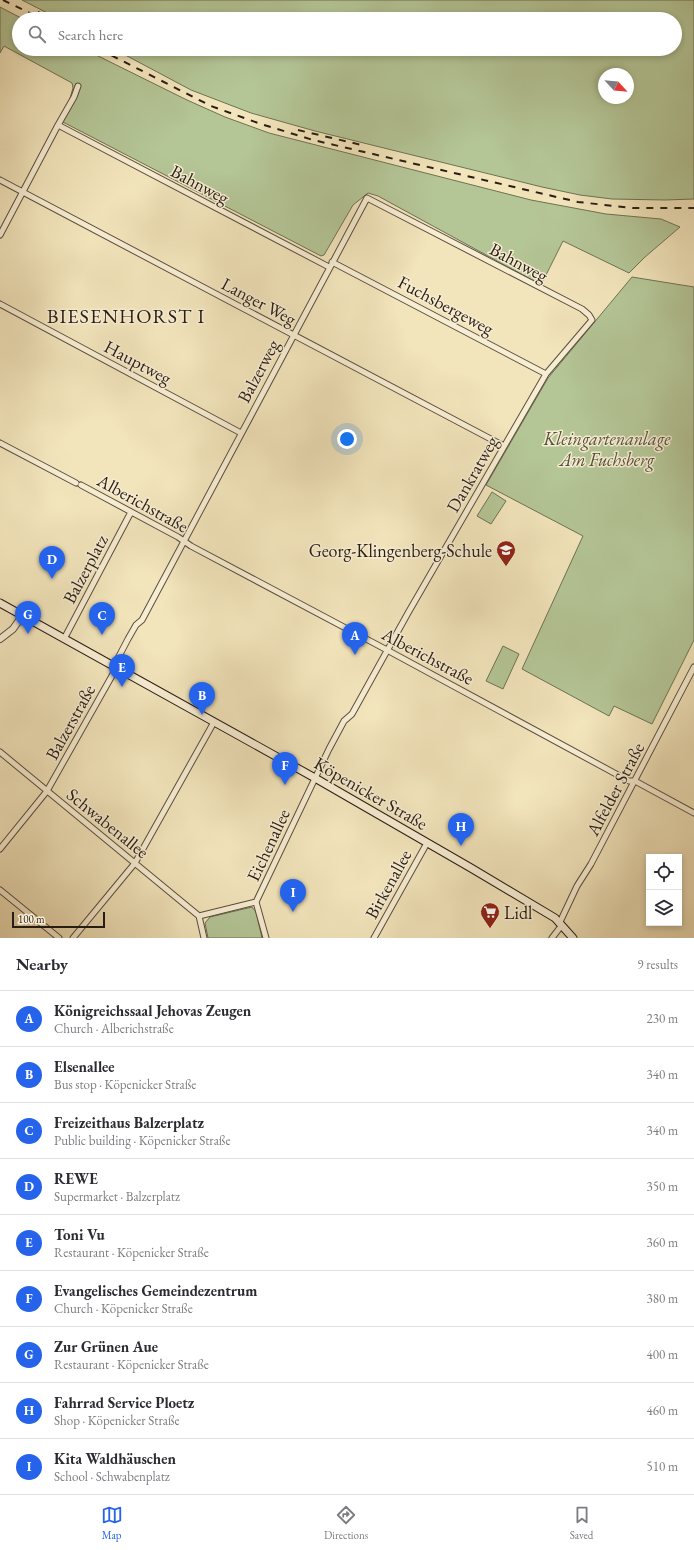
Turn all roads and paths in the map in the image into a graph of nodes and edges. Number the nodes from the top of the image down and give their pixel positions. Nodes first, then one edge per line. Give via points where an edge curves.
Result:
1 (78, 86) dead end
2 (58, 125) junction
3 (0, 180) edge
4 (23, 192) junction
5 (367, 198) joint
6 (0, 235) edge
7 (332, 262) junction
8 (329, 267) junction
9 (0, 304) edge
10 (592, 320) joint
11 (293, 335) junction
12 (546, 374) junction
13 (241, 433) junction
14 (0, 443) edge
15 (504, 446) junction
16 (209, 495) joint
17 (131, 512) junction
18 (184, 541) junction
19 (0, 603) edge
20 (22, 616) junction
21 (0, 639) edge
22 (64, 639) junction
23 (387, 650) junction
24 (115, 667) junction
25 (694, 667) edge
26 (214, 722) junction
27 (0, 752) edge
28 (315, 778) junction
29 (635, 781) junction
30 (47, 792) junction
31 (694, 813) edge
32 (427, 843) junction
33 (0, 849) edge
34 (135, 863) junction
35 (0, 890) edge
36 (256, 902) junction
37 (200, 916) junction
38 (561, 924) junction
39 (59, 938) edge
40 (73, 938) edge
41 (204, 938) edge
42 (266, 938) edge
43 (374, 938) edge
44 (552, 938) edge
45 (573, 938) edge

1 - 2 street
2 - 4 street
2 - 8 street, Bahnweg
3 - 4 street, Langer Weg
4 - 6 street
4 - 11 street, Langer Weg
5 - 7 street, Balzerweg
5 - 10 street, Bahnweg via 582,309
7 - 8 street, Balzerweg
7 - 12 street, Fuchsbergeweg
8 - 11 street, Balzerweg
9 - 13 street, Hauptweg
10 - 12 street, Dankratweg
11 - 13 street, Balzerweg
11 - 15 street, Langer Weg
12 - 15 street, Dankratweg
13 - 16 street, Balzerweg
14 - 17 street, Alberichstraße
15 - 23 street, Dankratweg
16 - 18 street, Balzerstraße
17 - 18 street, Alberichstraße
17 - 22 street, Balzerplatz
18 - 23 street, Alberichstraße
18 - 24 street, Balzerstraße
19 - 20 main road, Köpenicker Straße
20 - 21 street via 13,629
20 - 22 main road, Köpenicker Straße
22 - 24 main road, Köpenicker Straße
23 - 28 street, Dankratweg via 352,714 344,721
23 - 29 street, Alberichstraße via 623,778
24 - 26 main road, Köpenicker Straße
24 - 30 street, Balzerstraße
25 - 29 street, Alfelder Straße
26 - 28 main road, Köpenicker Straße
26 - 34 street
27 - 30 street, Schwabenallee
28 - 32 main road, Köpenicker Straße
28 - 36 street, Eichenallee
29 - 31 street, Alberichstraße
29 - 38 street, Alfelder Straße via 577,886
30 - 33 street, Balzerstraße
30 - 34 street, Schwabenallee
32 - 38 main road, Köpenicker Straße
32 - 43 street, Birkenallee
34 - 37 street, Schwabenallee
34 - 40 street
35 - 39 street
36 - 37 street
36 - 42 street
37 - 41 street
38 - 44 street, Alfelder Straße
38 - 45 main road, Köpenicker Straße

